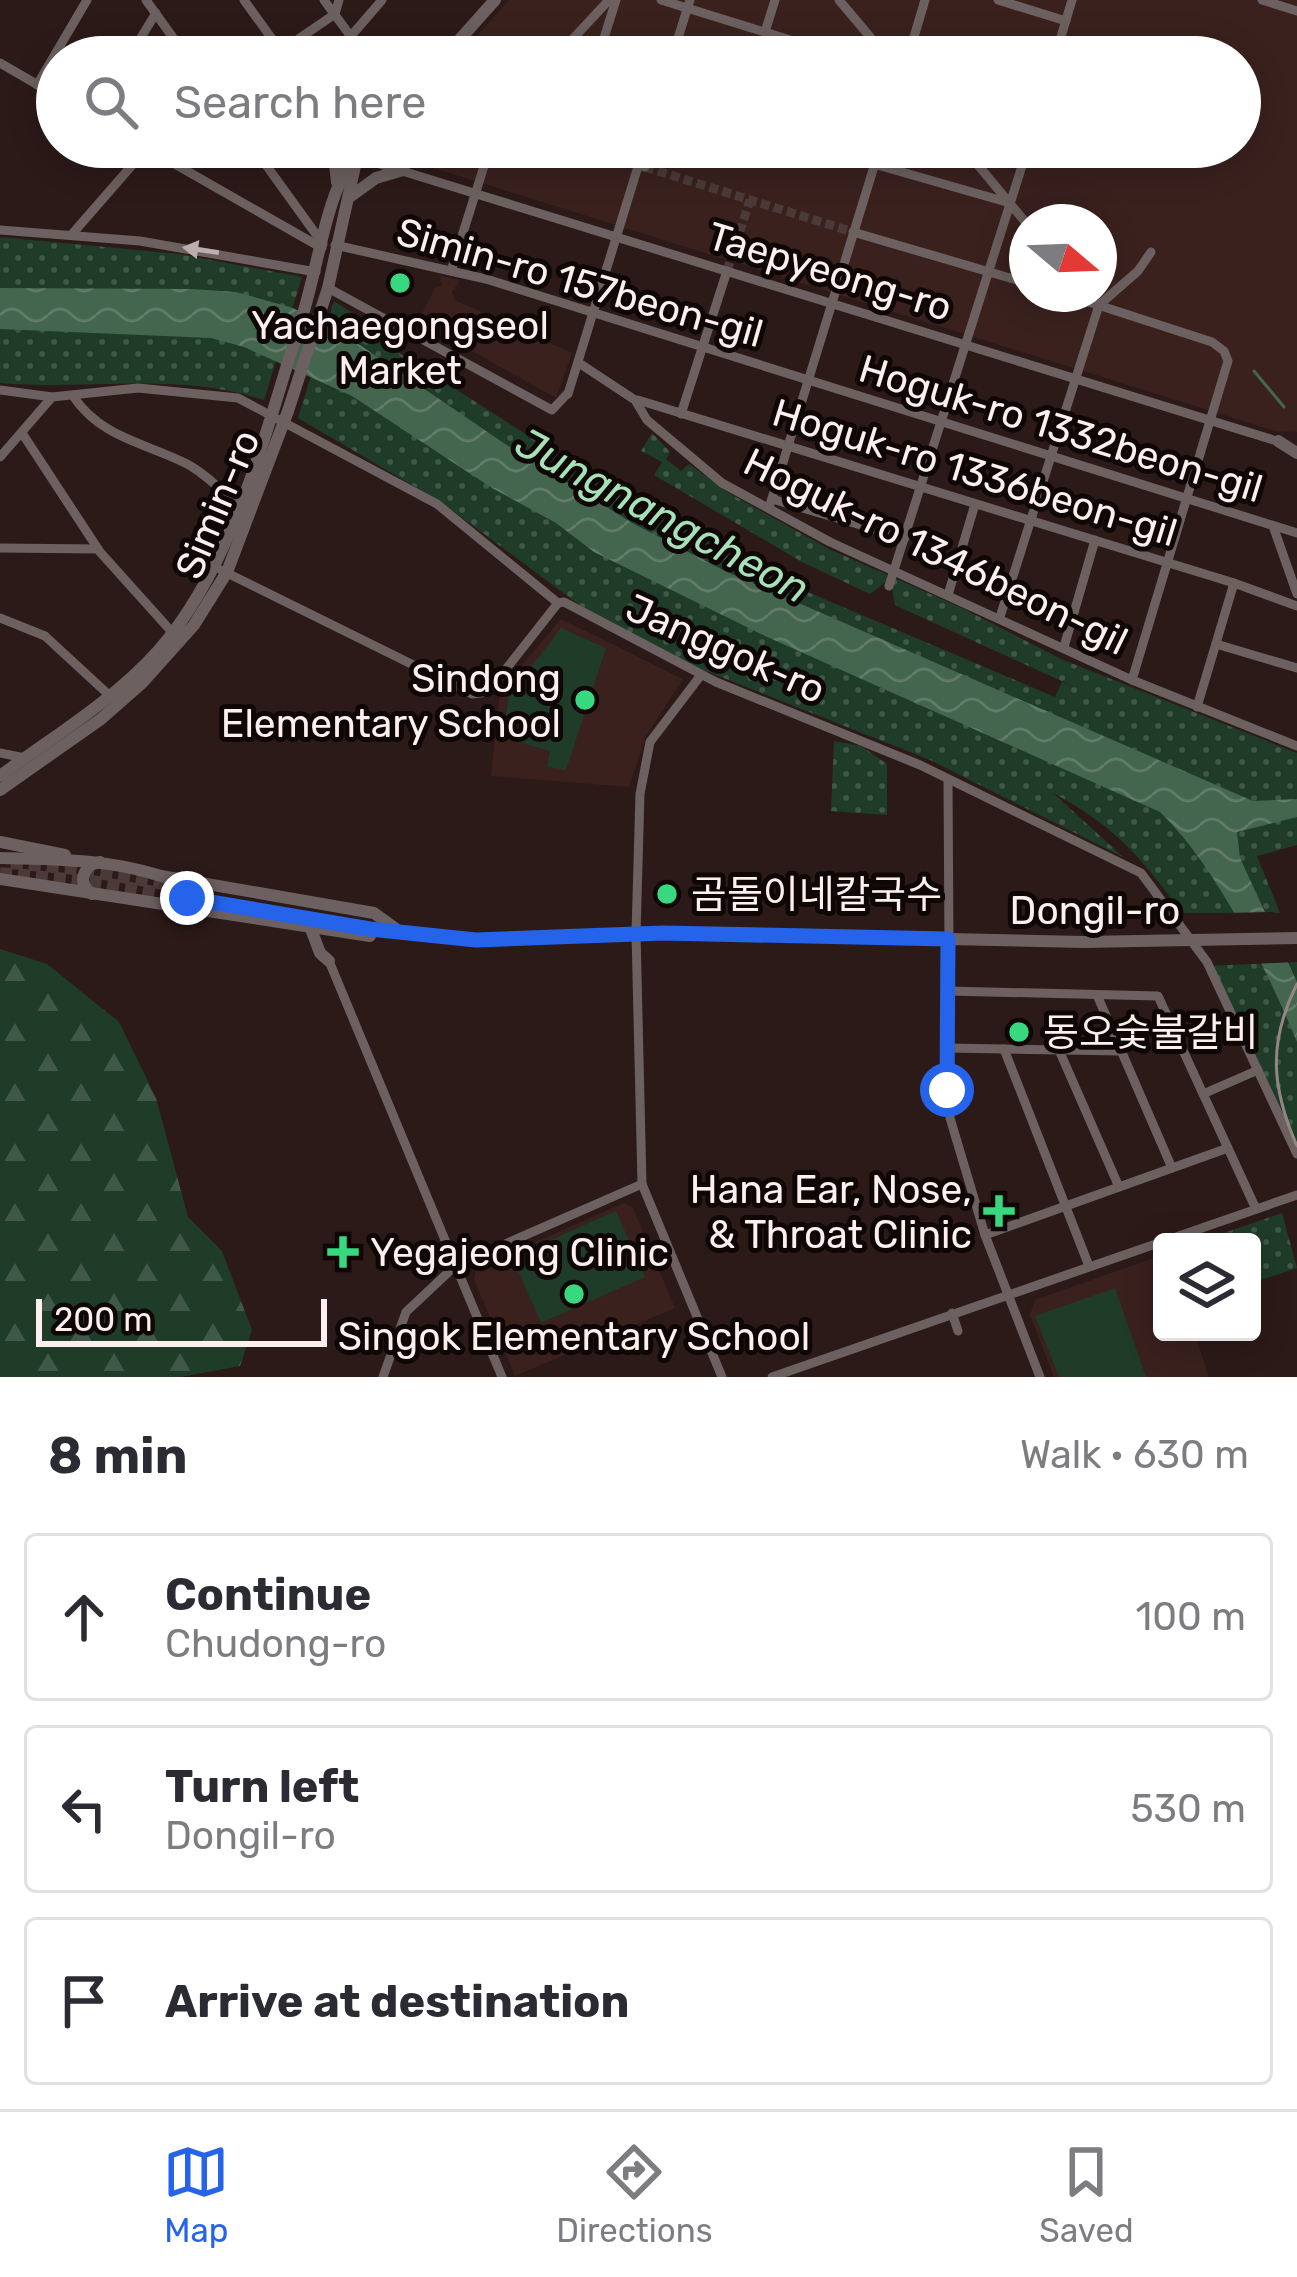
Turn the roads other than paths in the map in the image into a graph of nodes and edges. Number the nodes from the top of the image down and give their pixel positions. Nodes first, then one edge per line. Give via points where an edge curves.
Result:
1 (88, 0) edge
2 (146, 0) edge
3 (244, 0) edge
4 (324, 0) edge
5 (339, 0) edge
6 (382, 0) edge
7 (495, 0) edge
8 (612, 0) edge
9 (661, 0) edge
10 (776, 0) edge
11 (839, 0) edge
12 (998, 0) edge
13 (1072, 0) edge
14 (1262, 0) edge
15 (688, 4) edge
16 (924, 5) edge
17 (1297, 10) edge
18 (156, 14) junction
19 (335, 14) junction
20 (1066, 21) junction
21 (765, 32) junction
22 (66, 36) edge
23 (143, 36) edge
24 (172, 36) edge
25 (267, 36) edge
26 (305, 36) edge
27 (350, 36) joint
28 (463, 36) edge
29 (577, 36) edge
30 (603, 36) edge
31 (678, 36) edge
32 (778, 36) edge
33 (869, 36) edge
34 (914, 36) edge
35 (1061, 36) edge
36 (0, 63) edge
37 (36, 84) edge
38 (129, 168) edge
39 (185, 168) edge
40 (269, 168) edge
41 (337, 168) edge
42 (347, 168) edge
43 (398, 168) edge
44 (400, 168) edge
45 (484, 168) edge
46 (641, 168) edge
47 (873, 168) edge
48 (888, 168) edge
49 (981, 168) edge
50 (1021, 168) edge
51 (403, 170) junction
52 (476, 193) junction
53 (342, 198) junction
54 (1010, 203) junction
55 (0, 230) edge
56 (853, 232) junction
57 (72, 234) junction
58 (617, 236) junction
59 (327, 246) junction
60 (1151, 252) dead end
61 (451, 271) junction
62 (727, 271) junction
63 (989, 271) junction
64 (315, 276) junction
65 (1009, 277) edge
66 (328, 288) junction
67 (1117, 290) edge
68 (830, 303) junction
69 (1117, 311) edge
70 (1097, 312) edge
71 (594, 314) junction
72 (966, 345) junction
73 (701, 349) junction
74 (579, 364) junction
75 (1074, 378) junction
76 (807, 380) junction
77 (0, 390) edge
78 (73, 396) junction
79 (52, 397) junction
80 (635, 400) junction
81 (279, 413) junction
82 (681, 414) junction
83 (1212, 421) junction
84 (941, 422) junction
85 (22, 434) junction
86 (1278, 441) joint
87 (787, 446) junction
88 (1297, 446) edge
89 (1050, 455) junction
90 (0, 457) edge
91 (921, 487) junction
92 (1189, 498) junction
93 (770, 503) junction
94 (975, 504) junction
95 (240, 507) junction
96 (1030, 520) junction
97 (1273, 526) junction
98 (1297, 533) edge
99 (905, 538) junction
100 (1095, 540) junction
101 (0, 548) edge
102 (98, 549) junction
103 (1168, 563) junction
104 (221, 569) junction
105 (895, 572) junction
106 (1234, 583) junction
107 (889, 586) dead end
108 (1297, 594) edge
109 (948, 595) junction
110 (558, 603) junction
111 (1297, 606) edge
112 (1000, 617) junction
113 (0, 618) edge
114 (171, 631) junction
115 (1216, 644) junction
116 (1064, 647) junction
117 (1297, 668) edge
118 (701, 675) junction
119 (1132, 680) junction
120 (110, 696) junction
121 (1197, 707) junction
122 (1297, 746) edge
123 (0, 752) edge
124 (25, 758) junction
125 (0, 776) edge
126 (948, 780) junction
127 (0, 790) edge
128 (0, 842) edge
129 (0, 857) edge
130 (101, 862) junction
131 (0, 879) edge
132 (187, 893) tunnel mouth
133 (95, 895) junction
134 (311, 929) junction
135 (400, 931) junction
136 (636, 933) junction
137 (342, 934) junction
138 (1297, 938) edge
139 (948, 939) junction
140 (1191, 940) junction
141 (329, 961) junction
142 (948, 991) junction
143 (1097, 995) junction
144 (947, 1048) junction
145 (1004, 1049) junction
146 (1060, 1050) junction
147 (1121, 1051) junction
148 (1258, 1070) junction
149 (1203, 1094) junction
150 (1228, 1148) junction
151 (1297, 1154) edge
152 (1172, 1168) junction
153 (642, 1184) junction
154 (1118, 1187) junction
155 (1297, 1195) edge
156 (1068, 1205) junction
157 (1256, 1209) junction
158 (985, 1234) junction
159 (455, 1266) junction
160 (1089, 1266) junction
161 (1007, 1294) junction
162 (952, 1313) junction
163 (958, 1330) dead end
164 (387, 1374) edge
165 (502, 1377) edge
166 (722, 1377) edge
167 (772, 1377) edge
168 (1040, 1377) edge

1 - 22 street
2 - 18 street
3 - 25 street
4 - 19 street
5 - 19 street
6 - 27 street
7 - 28 street
8 - 29 street
8 - 30 street
9 - 15 street
10 - 21 street
11 - 33 street
12 - 20 street
13 - 20 street
14 - 17 street
15 - 21 street
15 - 31 street
16 - 34 street
18 - 23 street
18 - 24 street
19 - 26 street
19 - 27 street
20 - 35 street
21 - 32 street
36 - 37 street
38 - 57 street
39 - 59 street, Simin-ro 157beon-gil
40 - 59 street
41 - 53 street
42 - 53 street, Simin-ro
43 - 51 street, Taepyeong-ro
44 - 51 street
45 - 52 street
46 - 58 street
47 - 56 street
48 - 54 street
49 - 54 street
50 - 54 street
51 - 52 street, Taepyeong-ro
51 - 53 street
52 - 58 street, Taepyeong-ro
52 - 61 street
53 - 59 street, Simin-ro
54 - 63 street
55 - 57 street
56 - 63 street
56 - 68 street
64 -> 57 street via 220,253
58 - 62 street, Taepyeong-ro
58 - 71 street
59 - 61 street, Simin-ro 157beon-gil
59 - 64 street, Simin-ro
59 - 66 street, Simin-ro
60 - 67 street
61 - 71 street, Simin-ro 157beon-gil
62 - 68 street, Taepyeong-ro
62 - 73 street
63 - 65 street
63 - 72 street
64 - 81 street, Simin-ro
66 - 74 street via 552,410
66 - 81 street, Simin-ro
68 - 72 street, Taepyeong-ro
68 - 76 street
69 - 83 street via 1224,351 1227,374
70 - 75 street
71 - 73 street, Simin-ro 157beon-gil
71 - 74 street
72 - 75 street, Taepyeong-ro
72 - 84 street
73 - 76 street, Simin-ro 157beon-gil
73 - 82 street
74 - 80 street, Hoguk-ro 1346beon-gil
75 - 83 street, Taepyeong-ro
75 - 89 street
76 - 84 street, Hoguk-ro 1332beon-gil
76 - 87 street
77 - 79 street, Janggok-ro
78 - 79 street, Janggok-ro
78 - 81 street, Janggok-ro via 201,392
78 - 95 street via 86,414 133,445 189,465
79 - 85 street
80 - 82 street, Hoguk-ro 1336beon-gil
80 - 93 street, Hoguk-ro 1346beon-gil via 647,420 722,483
81 - 95 street, Simin-ro
81 - 104 street, Simin-ro
81 - 110 street, Janggok-ro via 437,504
82 - 87 street, Hoguk-ro 1336beon-gil
83 - 86 street, Taepyeong-ro
83 - 92 street
84 - 89 street, Hoguk-ro 1332beon-gil
84 - 91 street
85 - 90 street
85 - 102 street
86 - 88 street
87 - 91 street, Hoguk-ro 1336beon-gil
87 - 93 street
89 - 92 street, Hoguk-ro 1332beon-gil
89 - 96 street
91 - 94 street, Hoguk-ro 1336beon-gil
91 - 99 street
92 - 97 street, Hoguk-ro 1332beon-gil
92 - 103 street
93 - 99 street
93 - 105 street, Hoguk-ro 1346beon-gil
94 - 96 street, Hoguk-ro 1336beon-gil
94 - 109 street
95 - 104 street, Simin-ro
96 - 100 street, Hoguk-ro 1336beon-gil
96 - 112 street
97 - 98 street, Hoguk-ro 1332beon-gil
97 - 108 street
99 - 105 street
100 - 103 street, Hoguk-ro 1336beon-gil
100 - 116 street
101 - 102 street
102 - 114 street
103 - 106 street, Hoguk-ro 1336beon-gil
103 - 119 street
104 - 110 street via 472,694 488,692
104 - 114 street, Simin-ro
104 - 127 street, Simin-ro via 194,626 133,692
105 - 107 street
105 - 109 street, Hoguk-ro 1346beon-gil
106 - 111 street, Hoguk-ro 1336beon-gil
106 - 115 street
109 - 112 street, Hoguk-ro 1346beon-gil
110 - 118 street, Janggok-ro
112 - 116 street, Hoguk-ro 1346beon-gil
113 - 120 street via 45,636
114 - 120 street, Simin-ro
115 - 117 street
115 - 121 street
116 - 119 street, Hoguk-ro 1346beon-gil
118 - 126 street, Janggok-ro
118 - 136 street via 650,742 640,794
119 - 121 street, Hoguk-ro 1346beon-gil
120 - 124 street, Simin-ro
121 - 122 street, Hoguk-ro 1346beon-gil
123 - 124 street
124 - 125 street, Simin-ro
126 - 139 street
126 - 140 street, Janggok-ro via 1141,873
128 - 130 street
129 - 130 street
130 - 133 street via 83,878
130 - 135 street via 374,913
131 - 133 street
132 - 135 street, Dongil-ro via 372,919
133 - 134 street
134 - 137 street
134 - 141 street
135 - 136 street, Dongil-ro via 476,940
135 - 137 street
136 - 139 street, Dongil-ro
136 - 153 street
137 - 141 street
138 - 140 street, Dongil-ro
139 - 140 street, Dongil-ro
139 - 142 street
140 - 148 street, Janggok-ro
141 - 159 street
142 - 143 street
142 - 144 street
143 - 147 street
143 - 149 street via 1158,997
144 - 145 street
144 - 158 street via 950,1118
145 - 146 street
145 - 156 street
146 - 147 street
146 - 154 street
147 - 152 street
148 - 149 street
148 - 151 street, Janggok-ro
149 - 150 street
150 - 152 street
150 - 157 street
152 - 154 street
153 - 159 street
153 - 166 street
154 - 156 street
155 - 157 street
156 - 158 street
156 - 160 street
157 - 160 street
158 - 161 street
159 - 164 street via 406,1312
159 - 165 street
160 - 161 street
161 - 162 street
161 - 168 street
162 - 163 street
162 - 167 street

